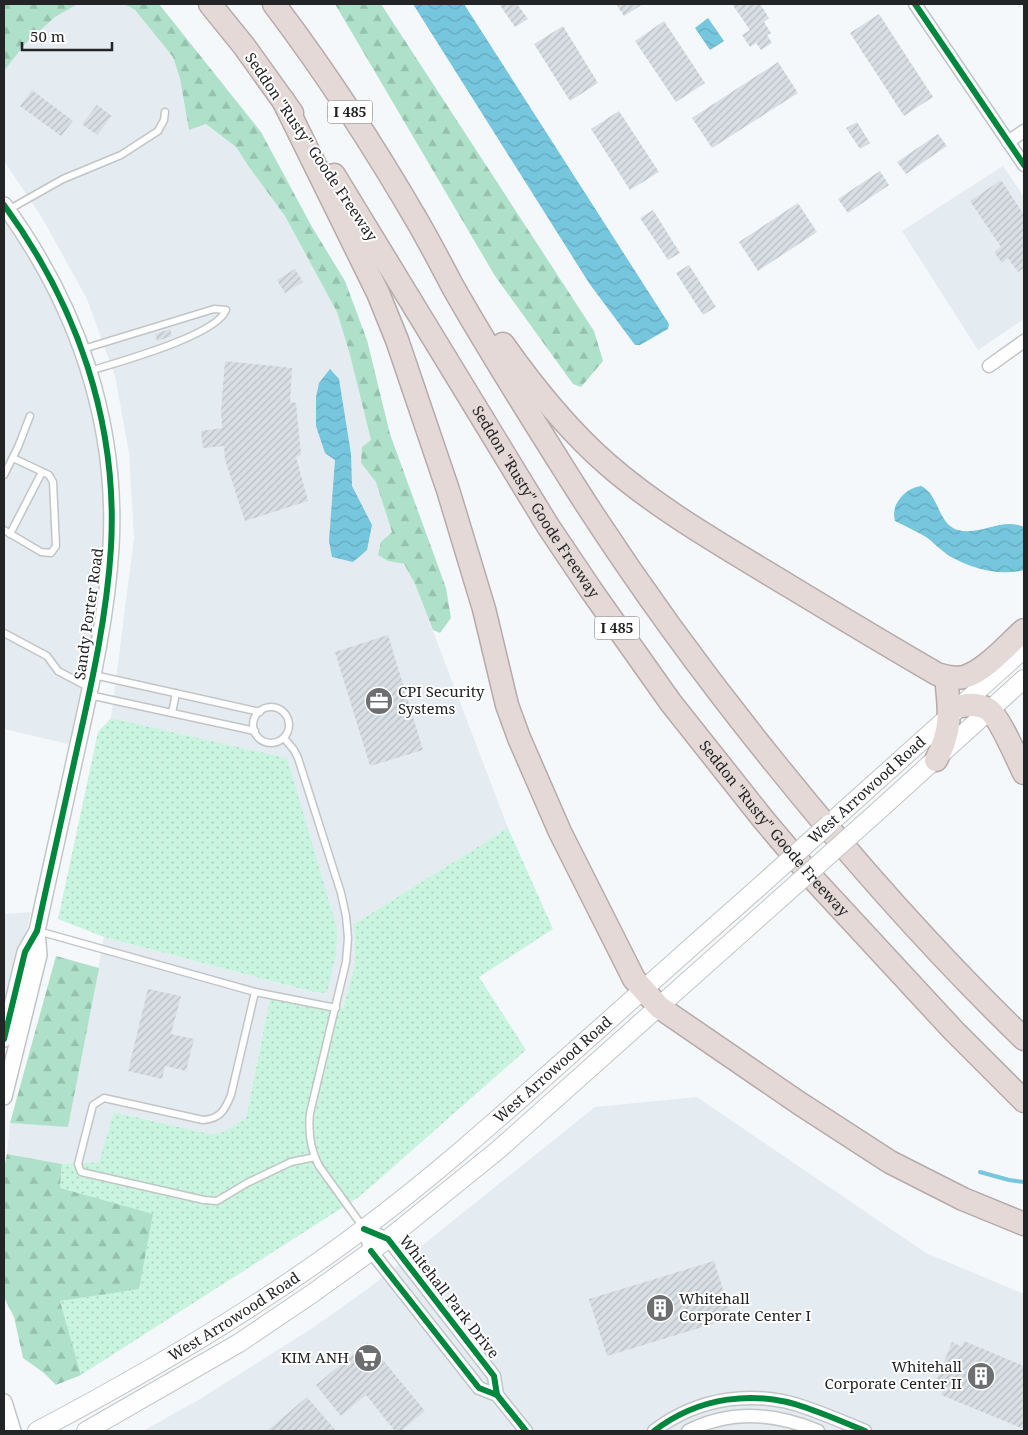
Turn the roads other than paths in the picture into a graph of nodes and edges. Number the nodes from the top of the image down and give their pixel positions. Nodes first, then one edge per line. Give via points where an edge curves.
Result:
1 (210, 4) edge
2 (274, 4) edge
3 (915, 4) edge
4 (284, 100) junction
5 (165, 112) dead end
6 (1024, 131) edge
7 (1008, 142) junction
8 (1024, 165) edge
9 (6, 208) edge
10 (419, 224) junction
11 (1024, 341) edge
12 (83, 350) junction
13 (989, 366) dead end
14 (90, 371) junction
15 (30, 416) dead end
16 (13, 458) junction
17 (42, 472) junction
18 (4, 476) edge
19 (4, 530) edge
20 (10, 534) junction
21 (1024, 630) edge
22 (4, 633) edge
23 (1024, 649) edge
24 (946, 678) junction
25 (1024, 679) edge
26 (91, 686) junction
27 (176, 693) junction
28 (955, 711) junction
29 (990, 711) junction
30 (260, 712) junction
31 (172, 713) junction
32 (255, 731) junction
33 (284, 738) junction
34 (936, 760) junction
35 (1024, 773) edge
36 (37, 931) junction
37 (643, 990) junction
38 (255, 992) junction
39 (659, 1007) junction
40 (336, 1008) junction
41 (4, 1039) edge
42 (1024, 1039) edge
43 (4, 1097) edge
44 (1024, 1100) edge
45 (315, 1158) junction
46 (1024, 1224) edge
47 (364, 1229) junction
48 (388, 1239) junction
49 (371, 1252) junction
50 (497, 1395) junction
51 (4, 1402) edge
52 (13, 1431) edge
53 (37, 1431) edge
54 (86, 1431) edge
55 (526, 1431) edge
56 (654, 1431) edge
57 (688, 1431) edge
58 (818, 1431) edge
59 (865, 1431) edge

1 - 4 highway, Seddon "Rusty" Goode Freeway / I 485
2 - 10 highway, I 485 via 348,108
3 - 7 street
4 - 37 highway via 378,293 397,340 484,610 507,705 519,738 560,832 634,979
4 - 44 highway, Seddon "Rusty" Goode Freeway / I 485 via 334,175 548,526 671,703 817,883 954,1031
5 - 9 lane via 158,131 121,155
6 - 7 street
7 - 8 street
9 - 12 street, Sandy Porter Road via 56,287
10 - 24 highway via 539,393 568,427 608,465 685,523
10 - 42 highway, I 485 via 454,288 579,493 624,562 716,689 868,876
11 - 13 street
12 - 14 street, Sandy Porter Road
12 - 14 lane via 214,309 226,310 218,321 188,338
14 - 26 street, Sandy Porter Road via 103,426 112,511 108,591
15 - 16 lane
16 - 17 lane
16 - 18 lane
17 - 20 lane
17 - 20 lane via 52,482 56,546 52,553 41,552
19 - 20 lane
21 - 24 highway via 975,672
22 - 26 lane via 47,656 58,671
23 - 28 main road, West Arrowood Road
24 - 28 highway
25 - 29 main road, West Arrowood Road
26 - 27 lane
26 - 31 lane
26 - 36 street, Sandy Porter Road
27 - 30 lane
27 - 31 lane
28 - 29 highway via 976,704
28 - 34 highway
28 - 37 main road, West Arrowood Road, bridge
29 - 34 main road, West Arrowood Road
29 - 35 highway
30 - 32 lane via 254,722
30 - 33 lane via 276,708 286,714 289,726
31 - 32 lane
32 - 33 lane via 259,738 270,743
33 - 40 lane via 298,758 346,916 348,951
34 - 39 main road, West Arrowood Road, bridge
36 - 38 lane
36 - 41 street, Sandy Porter Road via 25,952
36 - 43 street, Sandy Porter Road via 39,955
37 - 39 highway
37 - 47 main road, West Arrowood Road via 480,1135
38 - 40 lane
38 - 45 lane via 225,1110 214,1118 203,1120 104,1098 93,1105 78,1164 81,1172 217,1201 291,1162
39 - 46 highway via 890,1162 963,1199
39 - 48 main road, West Arrowood Road via 498,1150
40 - 45 lane via 310,1113 309,1136
45 - 47 lane
47 - 48 street, Whitehall Park Drive
47 - 49 street, Whitehall Park Drive
47 - 53 main road, West Arrowood Road via 202,1338
48 - 49 main road, West Arrowood Road
48 - 50 street, Whitehall Park Drive via 494,1376
49 - 50 street, Whitehall Park Drive via 479,1388
49 - 54 main road, West Arrowood Road via 239,1343
50 - 55 street, Whitehall Park Drive
51 - 52 street
56 - 59 street via 702,1404 767,1398 806,1407
57 - 58 street via 715,1421 748,1415 784,1419

